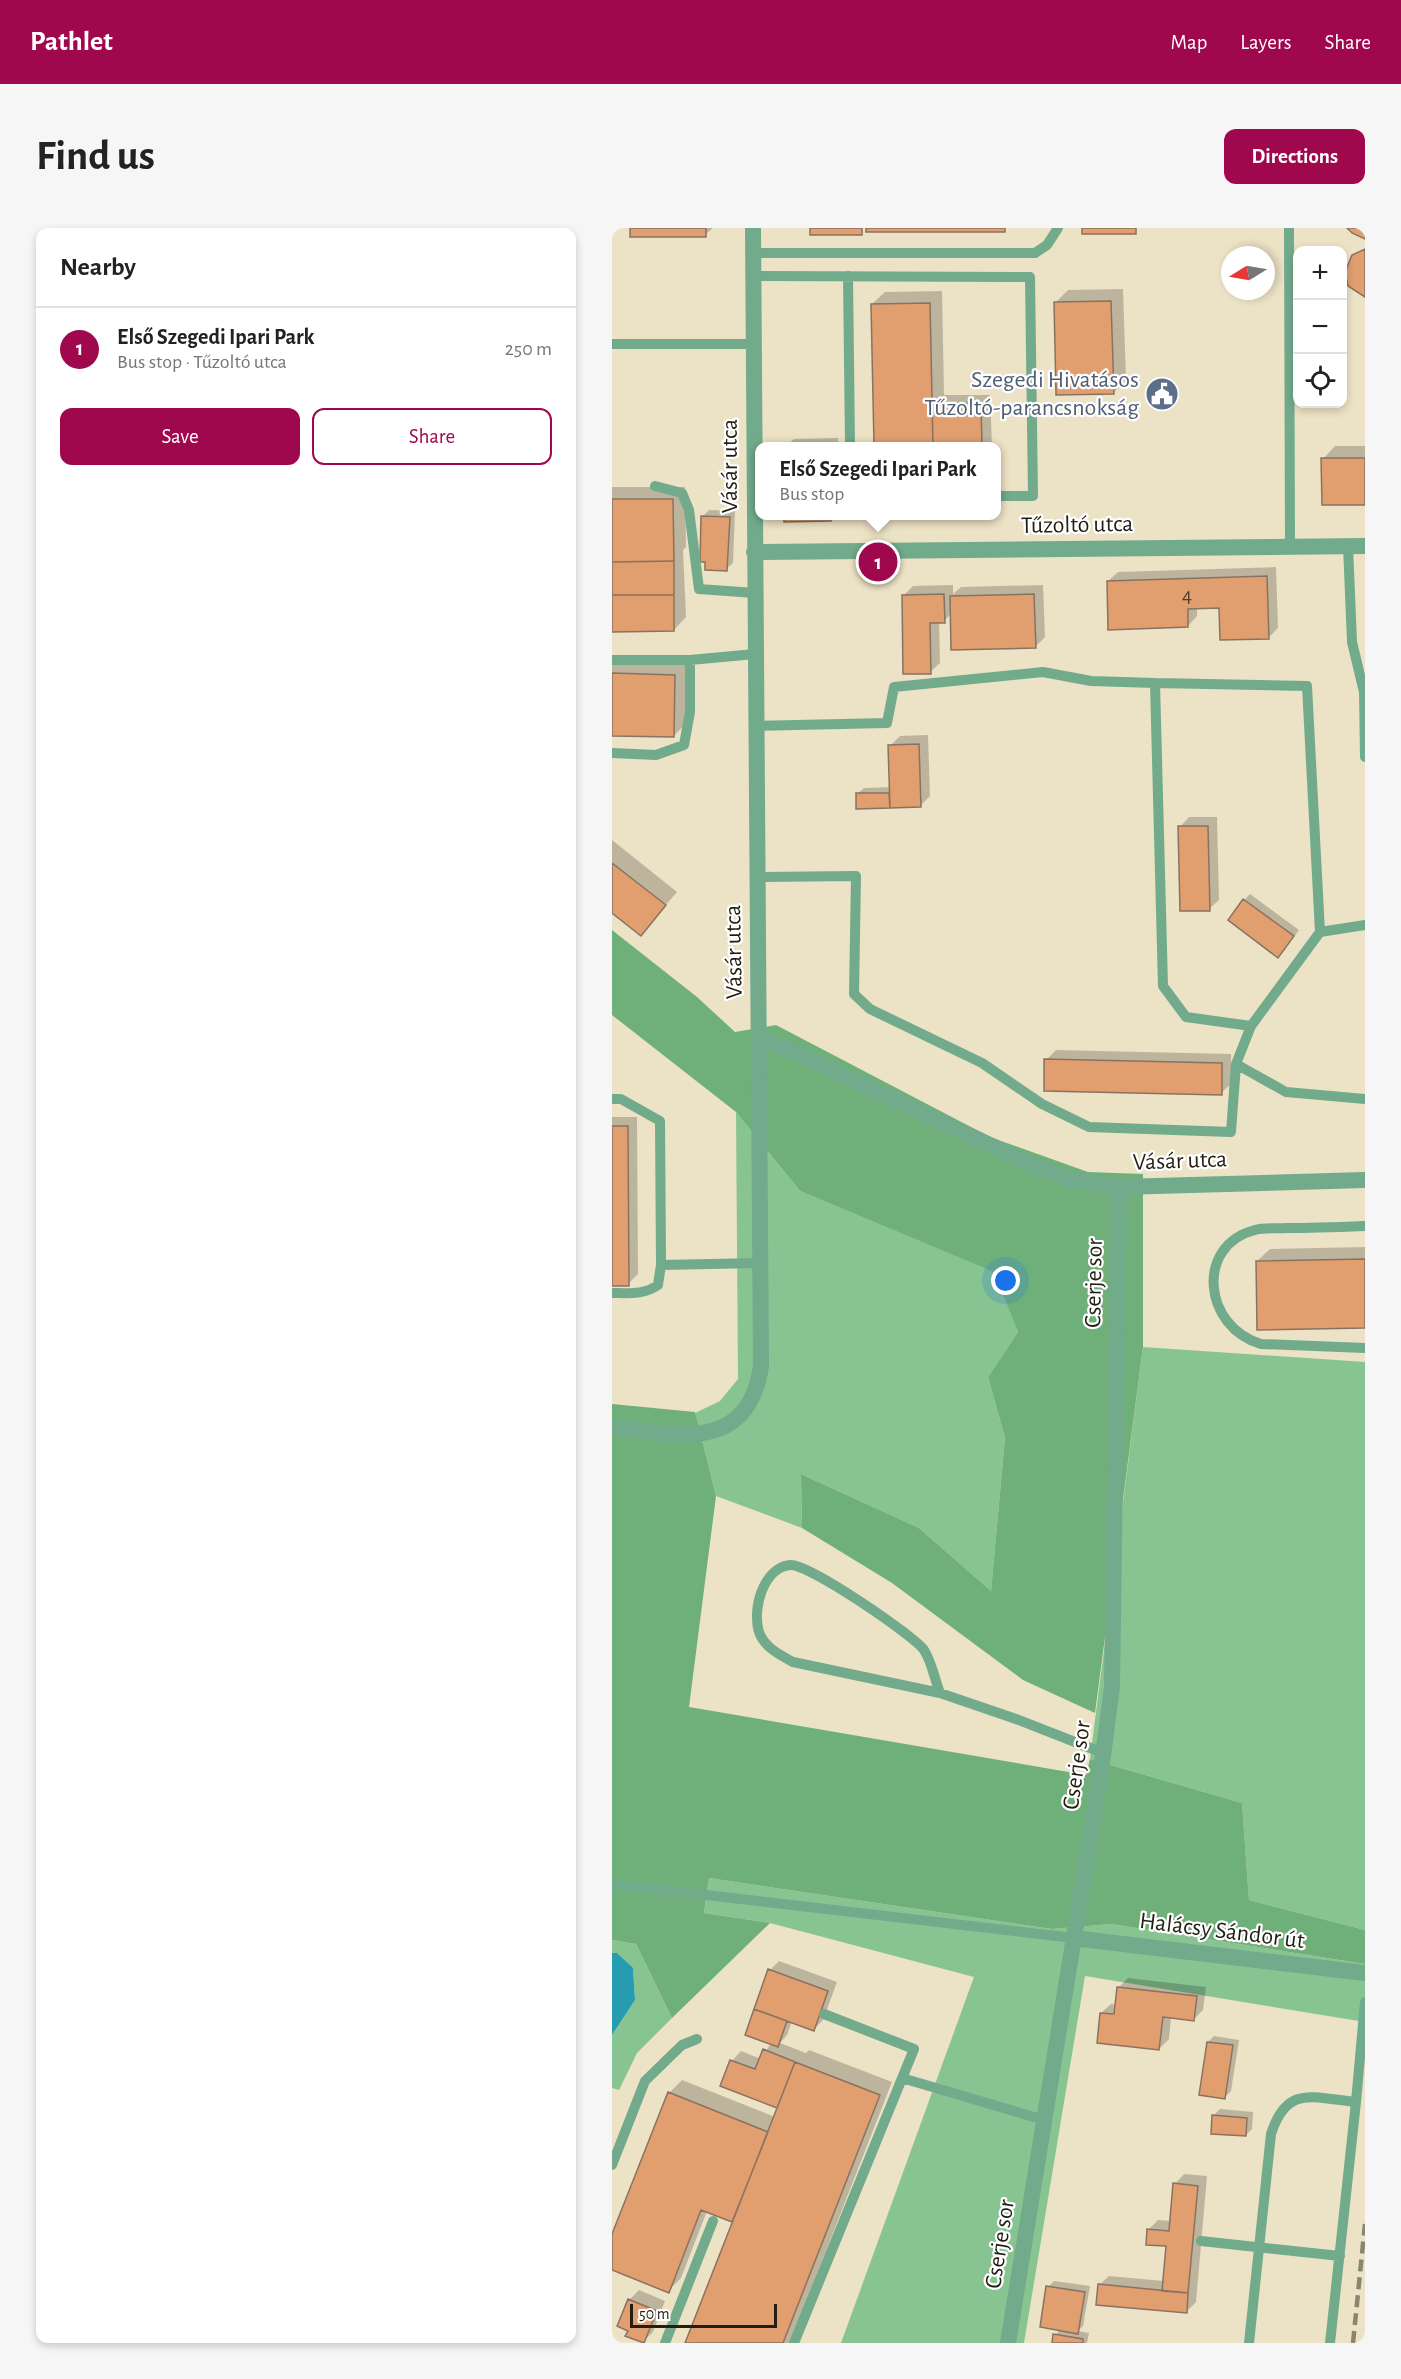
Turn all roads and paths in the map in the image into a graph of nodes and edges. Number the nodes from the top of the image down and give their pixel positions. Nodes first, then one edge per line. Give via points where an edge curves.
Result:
1 (753, 228) edge
2 (1058, 228) edge
3 (1289, 228) edge
4 (753, 253) junction
5 (753, 276) junction
6 (848, 276) junction
7 (612, 344) edge
8 (753, 344) junction
9 (850, 442) edge
10 (655, 486) dead end
11 (1001, 496) edge
12 (1348, 546) junction
13 (1365, 546) edge
14 (1290, 547) junction
15 (754, 552) junction
16 (754, 593) junction
17 (755, 654) junction
18 (612, 660) edge
19 (690, 660) junction
20 (1155, 684) junction
21 (756, 726) junction
22 (612, 753) edge
23 (1365, 757) edge
24 (757, 877) junction
25 (1365, 925) edge
26 (1320, 932) junction
27 (1251, 1026) junction
28 (759, 1038) junction
29 (1236, 1064) junction
30 (612, 1099) edge
31 (1365, 1099) edge
32 (1365, 1180) edge
33 (1119, 1187) junction
34 (1365, 1226) edge
35 (760, 1263) junction
36 (661, 1265) junction
37 (612, 1293) edge
38 (1365, 1348) edge
39 (612, 1426) edge
40 (940, 1694) junction
41 (1103, 1753) junction
42 (612, 1884) edge
43 (1073, 1938) junction
44 (1365, 1973) edge
45 (1365, 2002) edge
46 (824, 2014) dead end
47 (698, 2039) dead end
48 (902, 2078) junction
49 (1356, 2102) junction
50 (1044, 2120) junction
51 (612, 2165) edge
52 (713, 2221) dead end
53 (1201, 2241) dead end
54 (1259, 2247) junction
55 (1340, 2256) junction
56 (665, 2343) edge
57 (794, 2343) edge
58 (1008, 2343) edge
59 (1249, 2343) edge
60 (1330, 2343) edge

1 - 4 street, Vásár utca
2 - 4 lane via 1047,245 1035,253
3 - 14 lane
4 - 5 street, Vásár utca
5 - 6 lane
5 - 8 street, Vásár utca
6 - 9 lane
6 - 11 lane via 1030,277 1033,496
7 - 8 lane
8 - 15 street, Vásár utca
10 - 16 lane via 682,493 690,510 699,589
12 - 13 street, Tűzoltó utca
12 - 14 street, Tűzoltó utca
12 - 23 lane via 1352,642 1364,692
14 - 15 street, Tűzoltó utca
15 - 16 street, Vásár utca
16 - 17 street, Vásár utca
17 - 19 lane
17 - 21 street, Vásár utca
18 - 19 lane
19 - 22 lane via 690,712 684,746 656,755
20 - 21 lane via 1091,681 1043,672 894,687 887,723
20 - 26 lane via 1307,686
20 - 27 lane via 1163,986 1186,1017
21 - 24 street, Vásár utca
24 - 28 street, Vásár utca
24 - 29 lane via 856,876 854,994 870,1009 982,1063 1042,1104 1089,1127 1231,1132
25 - 26 lane
26 - 27 lane
27 - 29 lane
28 - 33 street, Vásár utca via 1036,1167 1072,1180
28 - 35 street
29 - 31 lane via 1286,1092
30 - 36 lane via 621,1099 660,1121
32 - 33 street, Vásár utca
33 - 41 street, Cserje sor via 1112,1687
34 - 38 lane via 1256,1229 1225,1250 1214,1273 1213,1286 1223,1319 1250,1341
35 - 36 lane
35 - 39 street via 761,1366 756,1390 742,1412 722,1428 696,1435
36 - 37 lane via 658,1285 651,1290
40 - 40 lane via 924,1650 824,1577 792,1564 776,1569 765,1583 758,1610 759,1633 774,1651 793,1662
40 - 41 lane
41 - 43 street, Cserje sor
42 - 43 lane
43 - 44 street, Halácsy Sándor út
43 - 50 street, Cserje sor
45 - 49 lane
46 - 48 lane via 914,2049
47 - 51 lane via 682,2045 645,2081
48 - 50 lane
48 - 57 lane
49 - 54 lane via 1296,2099 1276,2116
49 - 55 lane
50 - 58 street, Cserje sor
52 - 56 lane
53 - 54 lane
54 - 55 lane
54 - 59 lane
55 - 60 lane

